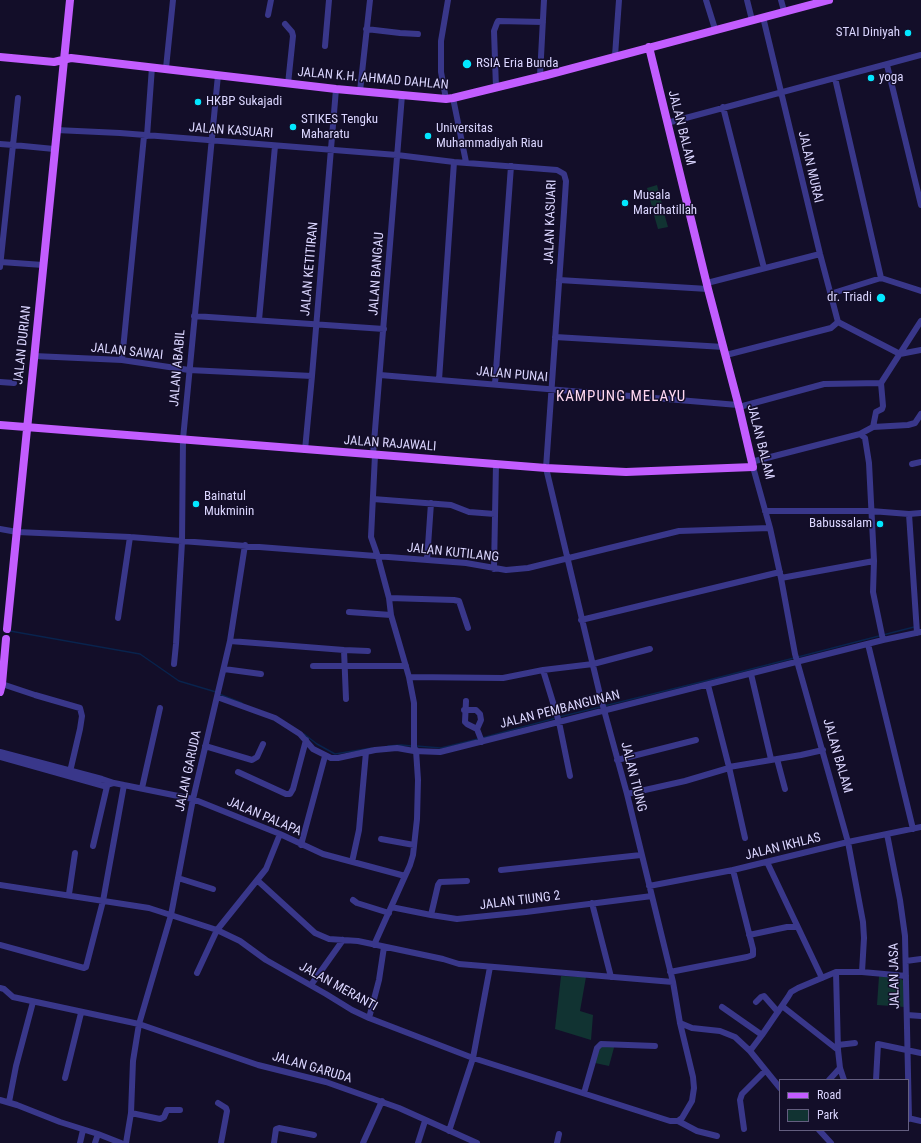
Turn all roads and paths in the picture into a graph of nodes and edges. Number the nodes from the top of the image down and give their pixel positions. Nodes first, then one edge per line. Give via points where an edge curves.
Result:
1 (70, 0) edge
2 (173, 0) edge
3 (271, 0) edge
4 (329, 0) edge
5 (370, 0) edge
6 (448, 0) edge
7 (544, 0) edge
8 (619, 0) edge
9 (706, 0) edge
10 (747, 0) edge
11 (781, 0) edge
12 (829, 0) edge
13 (784, 12) junction
14 (268, 15) dead end
15 (763, 17) junction
16 (752, 20) junction
17 (543, 22) junction
18 (285, 24) dead end
19 (366, 29) junction
20 (715, 29) junction
21 (418, 34) dead end
22 (325, 46) dead end
23 (649, 47) junction
24 (921, 55) edge
25 (615, 56) junction
26 (0, 57) edge
27 (63, 60) junction
28 (888, 65) junction
29 (152, 67) junction
30 (166, 68) junction
31 (218, 75) junction
32 (540, 76) junction
33 (835, 78) junction
34 (288, 84) junction
35 (496, 88) junction
36 (336, 89) junction
37 (360, 91) junction
38 (781, 93) junction
39 (402, 95) junction
40 (18, 98) dead end
41 (449, 99) junction
42 (724, 107) junction
43 (667, 123) junction
44 (56, 130) junction
45 (146, 136) junction
46 (211, 140) junction
47 (0, 144) edge
48 (13, 145) junction
49 (275, 146) junction
50 (54, 149) junction
51 (330, 150) junction
52 (397, 155) junction
53 (454, 162) junction
54 (466, 162) junction
55 (511, 166) junction
56 (921, 205) edge
57 (820, 254) junction
58 (0, 262) edge
59 (43, 265) junction
60 (0, 267) edge
61 (764, 268) junction
62 (881, 278) junction
63 (559, 280) junction
64 (708, 286) junction
65 (921, 291) edge
66 (830, 294) junction
67 (194, 316) junction
68 (259, 320) junction
69 (921, 321) edge
70 (838, 322) junction
71 (316, 324) junction
72 (384, 329) junction
73 (555, 337) junction
74 (921, 350) edge
75 (725, 351) junction
76 (900, 354) junction
77 (34, 356) junction
78 (122, 360) junction
79 (189, 370) junction
80 (380, 375) junction
81 (312, 376) junction
82 (439, 380) junction
83 (0, 382) edge
84 (14, 383) dead end
85 (881, 383) junction
86 (495, 384) junction
87 (552, 389) junction
88 (739, 406) junction
89 (921, 414) edge
90 (0, 425) edge
91 (27, 427) junction
92 (873, 427) junction
93 (860, 434) junction
94 (183, 439) junction
95 (305, 450) junction
96 (374, 455) junction
97 (921, 462) edge
98 (496, 464) junction
99 (912, 464) dead end
100 (752, 465) junction
101 (546, 468) junction
102 (373, 499) junction
103 (431, 503) junction
104 (765, 511) junction
105 (871, 511) junction
106 (921, 513) edge
107 (495, 514) junction
108 (909, 514) junction
109 (770, 528) junction
110 (0, 529) edge
111 (16, 532) junction
112 (130, 537) junction
113 (182, 542) junction
114 (245, 546) junction
115 (378, 557) junction
116 (567, 557) junction
117 (427, 560) junction
118 (874, 561) junction
119 (494, 569) junction
120 (780, 575) junction
121 (389, 598) junction
122 (349, 612) dead end
123 (392, 615) junction
124 (118, 618) dead end
125 (582, 620) junction
126 (468, 628) dead end
127 (7, 629) joint
128 (918, 632) edge
129 (6, 639) joint
130 (883, 640) junction
131 (230, 641) junction
132 (868, 644) junction
133 (650, 649) dead end
134 (344, 650) junction
135 (368, 651) dead end
136 (797, 662) junction
137 (174, 664) dead end
138 (593, 664) junction
139 (1, 665) edge
140 (313, 666) dead end
141 (345, 666) junction
142 (406, 666) junction
143 (224, 669) junction
144 (543, 670) junction
145 (261, 674) dead end
146 (751, 674) junction
147 (409, 677) junction
148 (708, 685) junction
149 (1, 688) edge
150 (217, 696) junction
151 (346, 699) dead end
152 (466, 702) dead end
153 (160, 708) dead end
154 (604, 709) junction
155 (464, 710) junction
156 (559, 720) junction
157 (480, 736) junction
158 (306, 740) junction
159 (696, 740) dead end
160 (263, 744) dead end
161 (205, 746) junction
162 (415, 750) junction
163 (823, 750) junction
164 (0, 752) edge
165 (366, 752) junction
166 (325, 756) junction
167 (0, 757) edge
168 (774, 759) junction
169 (617, 760) junction
170 (729, 767) junction
171 (238, 772) dead end
172 (70, 774) junction
173 (570, 776) dead end
174 (110, 783) junction
175 (124, 785) junction
176 (142, 788) junction
177 (785, 789) dead end
178 (627, 794) junction
179 (193, 799) junction
180 (921, 827) edge
181 (913, 829) junction
182 (280, 834) junction
183 (887, 834) junction
184 (745, 838) dead end
185 (381, 839) dead end
186 (848, 842) junction
187 (301, 845) junction
188 (414, 845) junction
189 (93, 846) dead end
190 (75, 853) dead end
191 (641, 855) junction
192 (352, 862) junction
193 (767, 862) junction
194 (502, 870) dead end
195 (733, 870) junction
196 (405, 876) junction
197 (178, 878) junction
198 (257, 880) junction
199 (467, 881) dead end
200 (0, 885) edge
201 (649, 886) junction
202 (213, 889) dead end
203 (68, 894) junction
204 (652, 896) junction
205 (353, 900) dead end
206 (103, 901) junction
207 (592, 903) junction
208 (390, 910) junction
209 (171, 915) junction
210 (431, 915) junction
211 (797, 927) junction
212 (217, 930) junction
213 (749, 934) junction
214 (343, 940) junction
215 (0, 945) edge
216 (374, 945) junction
217 (384, 947) junction
218 (921, 959) edge
219 (906, 961) junction
220 (490, 967) junction
221 (670, 972) junction
222 (836, 972) junction
223 (862, 972) junction
224 (197, 973) dead end
225 (906, 976) junction
226 (611, 977) junction
227 (822, 978) junction
228 (673, 982) junction
229 (311, 986) junction
230 (0, 988) edge
231 (33, 1002) junction
232 (756, 1002) dead end
233 (782, 1006) junction
234 (722, 1007) dead end
235 (81, 1012) junction
236 (778, 1012) junction
237 (907, 1014) junction
238 (921, 1016) edge
239 (369, 1018) junction
240 (680, 1023) junction
241 (139, 1024) junction
242 (762, 1036) junction
243 (855, 1043) dead end
244 (655, 1046) dead end
245 (838, 1047) junction
246 (908, 1050) junction
247 (750, 1051) junction
248 (921, 1053) edge
249 (473, 1058) junction
250 (840, 1068) junction
251 (766, 1071) junction
252 (65, 1078) dead end
253 (830, 1079) edge
254 (844, 1079) edge
255 (876, 1079) edge
256 (908, 1079) edge
257 (779, 1087) edge
258 (584, 1093) junction
259 (0, 1100) edge
260 (382, 1101) junction
261 (9, 1102) junction
262 (218, 1103) dead end
263 (180, 1110) dead end
264 (131, 1114) junction
265 (909, 1118) edge
266 (426, 1121) junction
267 (678, 1121) junction
268 (921, 1121) edge
269 (744, 1129) dead end
270 (84, 1130) junction
271 (449, 1131) junction
272 (820, 1131) edge
273 (98, 1134) junction
274 (559, 1134) dead end
275 (314, 1135) dead end
276 (717, 1136) dead end
277 (80, 1143) edge
278 (95, 1143) edge
279 (121, 1143) edge
280 (126, 1143) edge
281 (221, 1143) edge
282 (274, 1143) edge
283 (363, 1143) edge
284 (418, 1143) edge
285 (477, 1143) edge
286 (557, 1143) edge
287 (832, 1143) edge

1 - 27 main road, JALAN DURIAN
2 - 30 street
3 - 14 street
4 - 22 street
5 - 19 street
6 - 41 street via 440,41 441,72
7 - 17 street
8 - 25 street
9 - 20 street
10 - 16 street
11 - 13 street
12 - 13 main road, JALAN K.H. AHMAD DAHLAN
13 - 15 main road, JALAN K.H. AHMAD DAHLAN
15 - 16 main road, JALAN K.H. AHMAD DAHLAN
15 - 38 street, JALAN MURAI
16 - 20 main road, JALAN K.H. AHMAD DAHLAN
17 - 32 street
17 - 35 street via 498,21 494,31
18 - 34 street via 293,36
19 - 21 street
19 - 37 street
20 - 23 main road, JALAN K.H. AHMAD DAHLAN
23 - 25 main road, JALAN K.H. AHMAD DAHLAN
23 - 43 main road, JALAN BALAM
24 - 28 street
25 - 32 main road, JALAN K.H. AHMAD DAHLAN
26 - 27 main road, JALAN K.H. AHMAD DAHLAN via 54,62
27 - 29 main road, JALAN K.H. AHMAD DAHLAN via 72,58
27 - 44 main road, JALAN DURIAN
28 - 33 street
28 - 56 street
29 - 30 main road, JALAN K.H. AHMAD DAHLAN
29 - 45 street
30 - 31 main road, JALAN K.H. AHMAD DAHLAN
31 - 34 main road, JALAN K.H. AHMAD DAHLAN
31 - 46 street, JALAN ABABIL
32 - 35 main road, JALAN K.H. AHMAD DAHLAN
33 - 38 street
33 - 62 street
34 - 36 main road, JALAN K.H. AHMAD DAHLAN
35 - 41 main road, JALAN K.H. AHMAD DAHLAN
36 - 37 main road, JALAN K.H. AHMAD DAHLAN
36 - 51 street, JALAN KETITIRAN
37 - 39 main road, JALAN K.H. AHMAD DAHLAN
38 - 42 street
38 - 57 street, JALAN MURAI
39 - 41 main road, JALAN K.H. AHMAD DAHLAN
39 - 52 street, JALAN BANGAU
40 - 48 street
41 - 54 street
42 - 43 street
42 - 61 street
43 - 64 main road, JALAN BALAM
44 - 45 street, JALAN KASUARI
44 - 50 main road, JALAN DURIAN
45 - 46 street, JALAN KASUARI
45 - 78 street
46 - 49 street, JALAN KASUARI
46 - 67 street, JALAN ABABIL
47 - 48 street
48 - 50 street
48 - 58 street
49 - 51 street, JALAN KASUARI
49 - 68 street
50 - 59 main road, JALAN DURIAN
51 - 52 street, JALAN KASUARI
51 - 71 street, JALAN KETITIRAN
52 - 53 street, JALAN KASUARI
52 - 72 street, JALAN BANGAU
53 - 54 street, JALAN KASUARI
53 - 82 street
54 - 55 street, JALAN KASUARI
55 - 63 street, JALAN KASUARI via 557,170 564,174 566,181
55 - 86 street
57 - 61 street
57 - 66 street, JALAN MURAI
58 - 59 street
58 - 60 street
59 - 77 main road, JALAN DURIAN
61 - 64 street
62 - 65 street
62 - 66 street
63 - 64 street
63 - 73 street, JALAN KASUARI
64 - 75 main road, JALAN BALAM
66 - 70 street, JALAN MURAI
67 - 68 street
67 - 79 street, JALAN ABABIL
68 - 71 street
69 - 76 street
70 - 75 street via 831,328
70 - 76 street
71 - 72 street
71 - 81 street, JALAN KETITIRAN
72 - 80 street, JALAN BANGAU
73 - 75 street
73 - 87 street, JALAN KASUARI
74 - 76 street
75 - 88 main road, JALAN BALAM
76 - 85 street
77 - 78 street, JALAN SAWAI
77 - 91 main road, JALAN DURIAN
78 - 79 street, JALAN SAWAI
79 - 81 street, JALAN SAWAI
79 - 94 street, JALAN ABABIL
80 - 82 street, JALAN PUNAI
80 - 96 street, JALAN BANGAU
81 - 95 street, JALAN KETITIRAN
82 - 86 street, JALAN PUNAI
83 - 84 street
85 - 88 street via 824,384
85 - 92 street via 883,406 876,412
86 - 87 street, JALAN PUNAI
87 - 88 street, JALAN PUNAI
87 - 101 street, JALAN KASUARI
88 - 100 main road, JALAN BALAM
89 - 92 street via 915,423 908,425
90 - 91 main road, JALAN RAJAWALI
91 - 94 main road, JALAN RAJAWALI
91 - 111 main road, JALAN DURIAN
92 - 93 street
93 - 100 street
93 - 105 street via 866,438 868,448
94 - 95 main road, JALAN RAJAWALI
94 - 113 street, JALAN ABABIL
95 - 96 main road, JALAN RAJAWALI
96 - 98 main road, JALAN RAJAWALI
96 - 102 street, JALAN BANGAU
97 - 99 street
98 - 101 main road, JALAN RAJAWALI
98 - 107 street
100 - 101 main road, JALAN RAJAWALI via 626,472
100 - 104 street, JALAN BALAM
101 - 116 street, JALAN TIUNG
102 - 103 street
102 - 115 street, JALAN BANGAU via 370,533
103 - 107 street via 454,505 472,513
103 - 117 street
104 - 105 street
104 - 109 street, JALAN BALAM
105 - 108 street
105 - 118 street
106 - 108 street
107 - 119 street
108 - 128 street
109 - 116 street, JALAN KUTILANG via 679,531
109 - 120 street, JALAN BALAM
110 - 111 street, JALAN KUTILANG
111 - 112 street, JALAN KUTILANG
111 - 127 main road, JALAN DURIAN
112 - 113 street, JALAN KUTILANG
112 - 124 street
113 - 114 street, JALAN KUTILANG
113 - 137 street, JALAN ABABIL
114 - 115 street, JALAN KUTILANG
114 - 131 street, JALAN GARUDA
115 - 117 street, JALAN KUTILANG
115 - 121 street, JALAN BANGAU
116 - 119 street, JALAN KUTILANG via 528,568
116 - 125 street, JALAN TIUNG
117 - 119 street, JALAN KUTILANG via 466,563
118 - 120 street
118 - 130 street via 873,592
120 - 125 street
120 - 136 street, JALAN BALAM
121 - 123 street, JALAN BANGAU
121 - 126 street via 459,601
122 - 123 street
123 - 142 street, JALAN BANGAU
125 - 138 street, JALAN TIUNG
127 - 129 street, JALAN DURIAN
128 - 130 street, JALAN PEMBANGUNAN
129 - 139 main road, JALAN DURIAN
130 - 132 street, JALAN PEMBANGUNAN
131 - 134 street
131 - 143 street, JALAN GARUDA
132 - 136 street, JALAN PEMBANGUNAN
132 - 181 street
133 - 138 street
134 - 135 street
134 - 141 street
136 - 146 street, JALAN PEMBANGUNAN
136 - 163 street, JALAN BALAM
138 - 144 street
138 - 154 street, JALAN TIUNG
139 - 149 main road, JALAN DURIAN
140 - 141 street
141 - 142 street
141 - 151 street
142 - 147 street, JALAN BANGAU
143 - 145 street
143 - 150 street, JALAN GARUDA
144 - 147 street via 502,678
144 - 156 street, JALAN PEMBANGUNAN
146 - 148 street, JALAN PEMBANGUNAN
146 - 168 street
147 - 162 street, JALAN BANGAU via 414,702
148 - 154 street, JALAN PEMBANGUNAN
148 - 170 street
149 - 172 street via 80,708 82,716
150 - 158 street via 275,718
150 - 161 street, JALAN GARUDA
152 - 155 street
153 - 176 street
154 - 156 street, JALAN PEMBANGUNAN
154 - 169 street, JALAN TIUNG
155 - 157 street via 465,722
155 - 157 street via 476,710 480,714
156 - 157 street, JALAN PEMBANGUNAN
156 - 173 street, JALAN PEMBANGUNAN
157 - 162 street, JALAN PEMBANGUNAN via 445,751
158 - 166 street via 313,749
158 - 171 street via 290,794
159 - 169 street
160 - 161 street via 257,758 252,760
161 - 179 street, JALAN GARUDA
162 - 165 street, JALAN PEMBANGUNAN via 397,748
162 - 188 street, JALAN BANGAU via 418,780
163 - 168 street
163 - 186 street, JALAN BALAM
164 - 172 street, JALAN PALAPA
165 - 166 street, JALAN PEMBANGUNAN via 338,758
165 - 192 street via 359,830
166 - 187 street
167 - 172 street, JALAN PALAPA
168 - 170 street
168 - 177 street
169 - 178 street, JALAN TIUNG
170 - 178 street via 685,781
170 - 184 street
172 - 174 street, JALAN PALAPA
174 - 175 street, JALAN PALAPA
174 - 189 street
175 - 176 street, JALAN PALAPA
175 - 206 street
176 - 179 street, JALAN PALAPA
178 - 191 street, JALAN TIUNG
179 - 182 street, JALAN PALAPA
179 - 197 street, JALAN GARUDA
180 - 181 street, JALAN IKHLAS
181 - 183 street, JALAN IKHLAS
182 - 187 street, JALAN PALAPA
182 - 198 street via 268,864
183 - 186 street, JALAN IKHLAS
183 - 219 street, JALAN JASA via 900,900
185 - 188 street
186 - 193 street, JALAN IKHLAS
186 - 223 street, JALAN BALAM via 863,922
187 - 192 street, JALAN PALAPA
188 - 196 street, JALAN BANGAU
190 - 203 street
191 - 194 street
191 - 201 street, JALAN TIUNG
192 - 196 street, JALAN PALAPA
193 - 195 street, JALAN IKHLAS
193 - 211 street
195 - 201 street, JALAN IKHLAS
195 - 213 street
196 - 208 street, JALAN BANGAU
197 - 202 street
197 - 209 street, JALAN GARUDA
198 - 212 street
198 - 214 street via 315,933 329,939
199 - 210 street via 440,882
200 - 203 street, JALAN MERANTI
201 - 204 street, JALAN TIUNG
203 - 206 street, JALAN MERANTI
204 - 207 street, JALAN TIUNG 2
204 - 221 street, JALAN TIUNG
205 - 208 street, JALAN TIUNG 2
206 - 209 street, JALAN MERANTI via 149,908
206 - 215 street via 84,968
207 - 210 street, JALAN TIUNG 2 via 458,919
207 - 226 street
208 - 210 street, JALAN TIUNG 2
208 - 216 street, JALAN BANGAU
209 - 212 street, JALAN MERANTI
209 - 241 street, JALAN GARUDA
211 - 213 street
211 - 227 street
212 - 224 street
212 - 229 street, JALAN MERANTI via 240,941 266,960
213 - 221 street via 752,956
214 - 216 street via 358,940
214 - 229 street
216 - 217 street
217 - 220 street via 459,964
217 - 239 street
218 - 219 street
219 - 225 street, JALAN JASA
220 - 226 street
220 - 249 street
221 - 228 street, JALAN TIUNG
222 - 223 street
222 - 227 street
222 - 245 street
223 - 225 street
225 - 237 street, JALAN JASA
226 - 228 street
227 - 233 street via 791,992
228 - 240 street, JALAN TIUNG
229 - 239 street, JALAN MERANTI
230 - 231 street, JALAN GARUDA via 13,997
231 - 235 street, JALAN GARUDA
231 - 261 street
232 - 236 street via 764,996
233 - 236 street
233 - 245 street
234 - 242 street
235 - 241 street, JALAN GARUDA
235 - 252 street
236 - 242 street
237 - 238 street
237 - 246 street, JALAN JASA
239 - 249 street, JALAN MERANTI
240 - 247 street via 692,1028 727,1033
240 - 267 street, JALAN TIUNG via 693,1077 694,1093 688,1108
241 - 260 street, JALAN GARUDA via 258,1065 326,1082
241 - 264 street, JALAN GARUDA via 133,1061
242 - 247 street
243 - 245 street
244 - 258 street via 601,1044 597,1048
245 - 250 street
246 - 248 street
246 - 255 street via 878,1044
246 - 256 street, JALAN JASA
247 - 251 street
249 - 258 street, JALAN MERANTI
249 - 271 street
250 - 253 street
250 - 254 street
251 - 257 street
251 - 269 street via 742,1094 740,1100
258 - 267 street, JALAN MERANTI via 666,1120
259 - 261 street
260 - 266 street, JALAN GARUDA
260 - 283 street
261 - 270 street
262 - 281 street via 226,1108 228,1113
263 - 264 street via 169,1109 160,1119
264 - 280 street, JALAN GARUDA
265 - 268 street
266 - 271 street, JALAN GARUDA
266 - 284 street
267 - 276 street via 697,1131
270 - 273 street
270 - 277 street
271 - 285 street, JALAN GARUDA
272 - 287 street
273 - 278 street
273 - 279 street
274 - 286 street
275 - 282 street via 279,1128 276,1129

